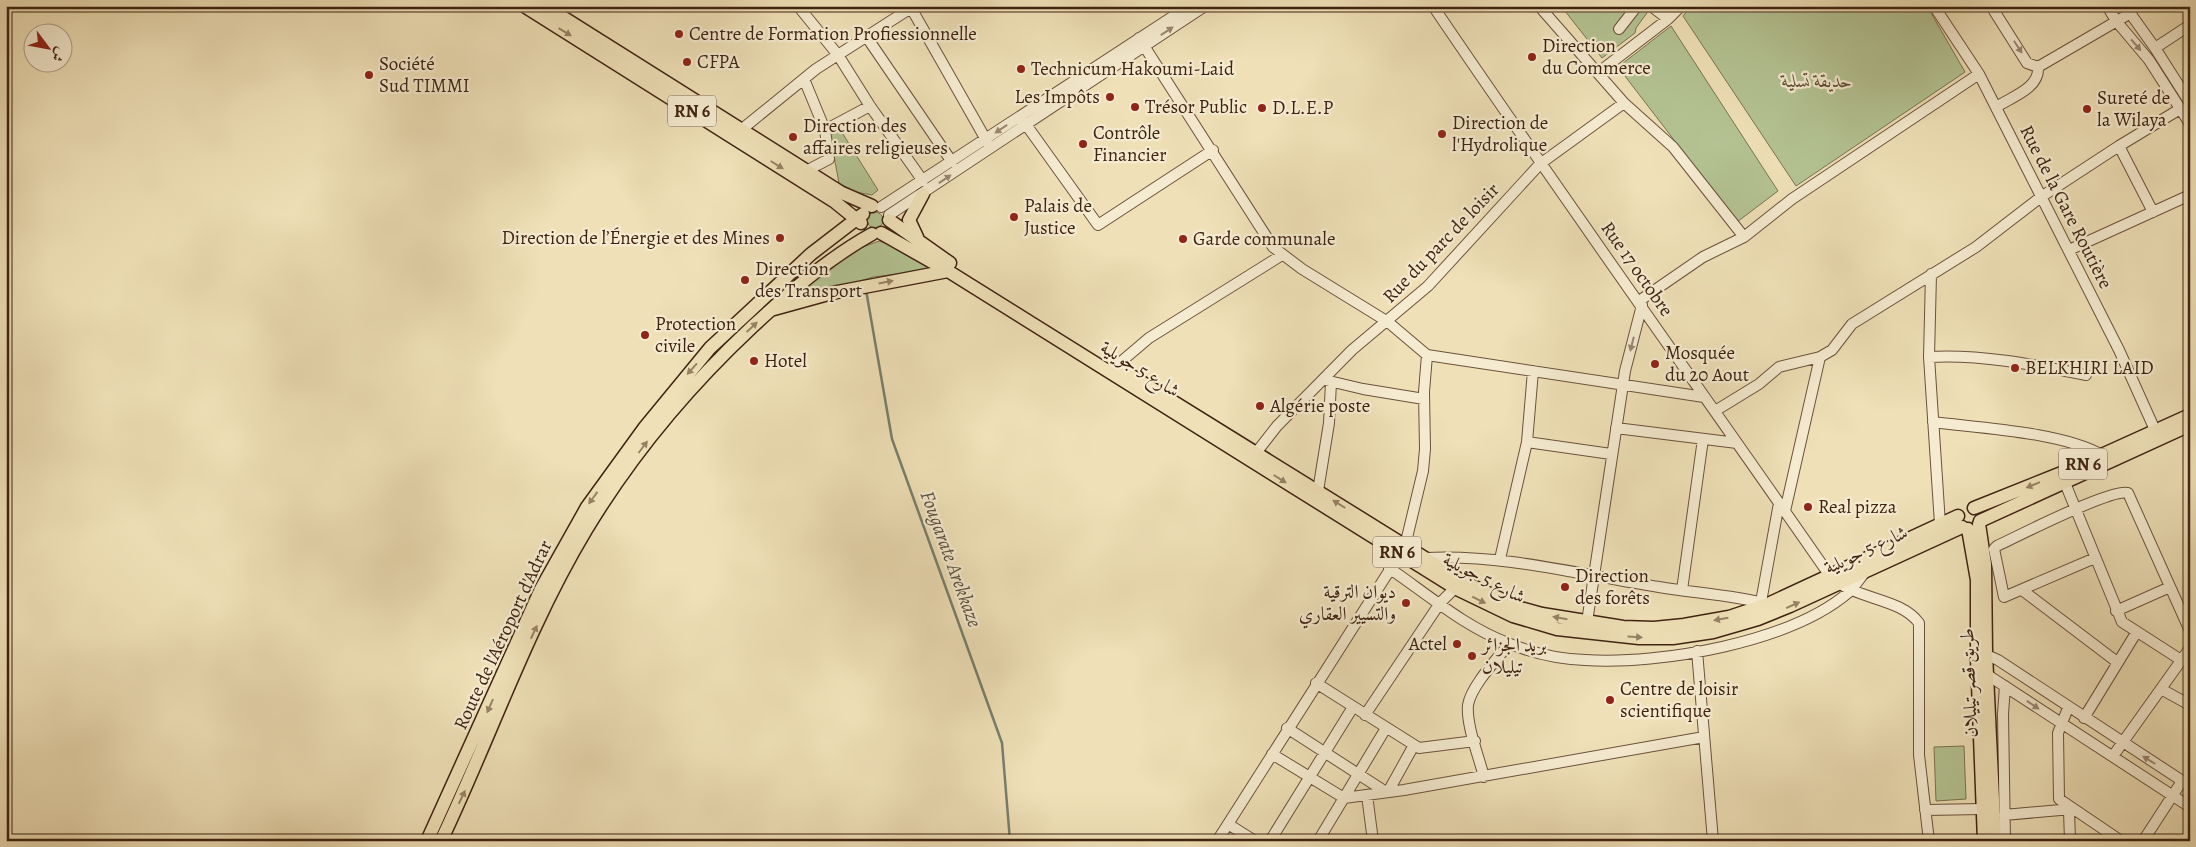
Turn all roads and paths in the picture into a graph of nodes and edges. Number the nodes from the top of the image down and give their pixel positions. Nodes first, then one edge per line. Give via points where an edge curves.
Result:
1 (524, 6) edge
2 (545, 6) edge
3 (798, 6) edge
4 (1189, 6) edge
5 (1205, 6) edge
6 (1433, 6) edge
7 (1539, 6) edge
8 (1637, 6) edge
9 (1651, 6) edge
10 (1680, 6) edge
11 (1934, 6) edge
12 (1991, 6) edge
13 (2107, 6) edge
14 (911, 7) edge
15 (2127, 10) edge
16 (1181, 16) junction
17 (1668, 19) junction
18 (2116, 22) junction
19 (2190, 25) edge
20 (1619, 29) dead end
21 (866, 36) junction
22 (1142, 42) junction
23 (2156, 48) junction
24 (838, 56) junction
25 (2038, 67) junction
26 (1599, 72) junction
27 (1979, 74) junction
28 (804, 79) junction
29 (1624, 103) junction
30 (2190, 103) edge
31 (870, 106) junction
32 (1996, 107) junction
33 (2180, 109) junction
34 (1023, 120) junction
35 (2190, 124) edge
36 (741, 130) junction
37 (825, 130) junction
38 (988, 144) junction
39 (2119, 146) junction
40 (1213, 150) junction
41 (952, 162) junction
42 (1540, 164) junction
43 (806, 171) junction
44 (923, 188) junction
45 (2190, 195) edge
46 (2041, 197) junction
47 (835, 202) junction
48 (2153, 212) junction
49 (873, 215) junction
50 (877, 233) junction
51 (836, 235) junction
52 (1744, 237) junction
53 (920, 241) junction
54 (2069, 250) junction
55 (1282, 255) junction
56 (948, 271) junction
57 (1931, 274) junction
58 (761, 300) junction
59 (1640, 303) junction
60 (771, 310) junction
61 (1388, 322) junction
62 (726, 332) junction
63 (736, 342) junction
64 (1072, 343) junction
65 (1427, 355) junction
66 (1820, 357) junction
67 (1929, 357) junction
68 (1116, 366) junction
69 (1533, 371) junction
70 (2086, 375) dead end
71 (1327, 381) junction
72 (1624, 384) junction
73 (1704, 397) junction
74 (1424, 399) junction
75 (1715, 411) junction
76 (2190, 415) edge
77 (1933, 422) junction
78 (2190, 425) edge
79 (1616, 428) junction
80 (2155, 430) junction
81 (1703, 439) junction
82 (1527, 442) junction
83 (1738, 443) junction
84 (1611, 454) junction
85 (2102, 455) junction
86 (1253, 456) junction
87 (2065, 483) junction
88 (1318, 491) junction
89 (1782, 507) junction
90 (2077, 509) junction
91 (1970, 523) junction
92 (1940, 524) junction
93 (1402, 550) junction
94 (1425, 558) junction
95 (2095, 558) junction
96 (1500, 559) junction
97 (1390, 568) junction
98 (1867, 569) junction
99 (1594, 576) junction
100 (1834, 580) junction
101 (2170, 587) junction
102 (1455, 588) junction
103 (1682, 590) junction
104 (2022, 590) junction
105 (1850, 591) junction
106 (1440, 602) junction
107 (1764, 603) junction
108 (2116, 611) junction
109 (1587, 622) junction
110 (2190, 631) edge
111 (2136, 633) junction
112 (1509, 644) junction
113 (2190, 648) edge
114 (1698, 651) junction
115 (1982, 652) junction
116 (2181, 660) junction
117 (2118, 662) junction
118 (1983, 671) junction
119 (1316, 683) junction
120 (2005, 686) junction
121 (2161, 689) junction
122 (2190, 705) edge
123 (1353, 707) junction
124 (2068, 708) junction
125 (1365, 715) junction
126 (2084, 718) junction
127 (2061, 723) junction
128 (1287, 728) junction
129 (1386, 728) junction
130 (1704, 737) junction
131 (1475, 741) junction
132 (2122, 743) junction
133 (1414, 746) junction
134 (1325, 752) junction
135 (1272, 754) junction
136 (2113, 756) junction
137 (1359, 775) junction
138 (1310, 777) junction
139 (1484, 777) junction
140 (2186, 784) edge
141 (1387, 792) junction
142 (1367, 795) junction
143 (2173, 796) junction
144 (1344, 798) junction
145 (2190, 807) edge
146 (1983, 809) junction
147 (1925, 810) junction
148 (2071, 810) junction
149 (2004, 815) junction
150 (1228, 824) junction
151 (1371, 828) junction
152 (427, 841) edge
153 (441, 841) edge
154 (1217, 841) edge
155 (1255, 841) edge
156 (1270, 841) edge
157 (1318, 841) edge
158 (1364, 841) edge
159 (1373, 841) edge
160 (1712, 841) edge
161 (1929, 841) edge
162 (1984, 841) edge
163 (1994, 841) edge
164 (2005, 841) edge
165 (2070, 841) edge
166 (2121, 841) edge
167 (2142, 841) edge

1 -> 47 main road, RN 6
2 - 36 main road, RN 6
3 - 24 street
4 - 16 street
5 - 16 street
6 - 42 street, Rue 17 octobre
7 - 26 street
8 - 20 street
9 - 17 street
10 - 17 street
11 - 27 street, Rue de la Gare Routière
12 -> 25 street via 2027,63
13 - 18 street
14 - 21 street
14 - 38 street
15 - 18 street
15 - 23 street
16 - 22 street
17 - 26 street
18 - 25 street
18 -> 33 street via 2149,60
19 - 23 street
21 - 24 street
21 - 41 street
22 - 34 street
22 - 40 street
23 - 30 street
24 - 28 street
24 - 31 street
25 - 32 street via 2039,73 2032,85
26 - 29 street
27 - 32 street, Rue de la Gare Routière
27 - 52 street via 1792,199
28 - 36 street
28 - 37 street
29 - 42 street, Rue du parc de loisir
29 - 52 street via 1673,147
31 - 37 street
31 - 44 street
32 - 46 street, Rue de la Gare Routière
33 - 35 street
33 - 39 street
34 - 38 street
34 - 40 street via 1098,225
36 - 43 main road, RN 6
37 - 43 street via 828,161
38 - 41 street
44 -> 38 street
39 - 46 street
39 - 48 street
40 - 55 street via 1266,238
41 - 44 street
42 - 59 street, Rue 17 octobre
42 - 61 street, Rue du parc de loisir via 1428,286
43 - 49 main road, RN 6
44 - 49 street
44 - 53 main road via 909,220
45 - 48 street
46 - 54 street, Rue de la Gare Routière
46 - 57 street via 1976,247
47 - 49 main road, RN 6
47 - 51 main road via 844,218
48 - 54 street
49 - 50 main road, شارع 5 جويلية via 864,229
49 - 50 main road via 887,228
49 - 51 main road, Route de l'Aéroport d'Adrar
49 - 53 main road, شارع 5 جويلية / RN 6
50 - 56 main road, شارع 5 جويلية / RN 6
50 - 60 main road, Route de l'Aéroport d'Adrar via 825,263
51 - 58 main road, Route de l'Aéroport d'Adrar
52 - 59 street via 1703,257
53 - 64 main road, شارع 5 جويلية / RN 6
54 - 80 street, Rue de la Gare Routière
55 - 61 street
55 - 68 street via 1149,338
60 -> 56 main road via 832,293
56 - 64 main road, شارع 5 جويلية / RN 6
57 - 66 street via 1852,324 1832,350
57 - 67 street
58 - 60 main road
58 - 62 main road, Route de l'Aéroport d'Adrar
59 -> 72 street
59 - 73 street, Rue 17 octobre
63 -> 60 main road, Route de l'Aéroport d'Adrar
61 - 65 street
61 - 71 street, Rue du parc de loisir via 1352,350
62 - 63 main road
62 -> 152 main road, Route de l'Aéroport d'Adrar via 688,373 587,507 541,589
153 -> 63 main road, Route de l'Aéroport d'Adrar via 546,606 585,532 653,434
64 - 68 main road, شارع 5 جويلية / RN 6
64 - 86 main road, شارع 5 جويلية / RN 6
65 - 69 street
65 - 74 street
66 - 75 street via 1779,367 1759,384
66 - 89 street
67 - 70 street via 1975,357
67 - 77 street
68 - 86 main road, شارع 5 جويلية / RN 6
69 - 72 street
69 - 82 street
71 - 74 street
71 - 86 street, Rue du parc de loisir
71 - 88 street via 1329,423
72 - 73 street
72 - 79 street
73 - 75 street, Rue 17 octobre
74 - 93 street via 1424,456
75 - 83 street, Rue 17 octobre
76 - 80 main road, RN 6
77 - 85 street via 2075,443
77 - 92 street
78 - 87 main road, شارع 5 جويلية / RN 6
79 - 81 street
79 - 84 street
80 - 85 main road, RN 6
81 - 83 street
81 - 103 street
82 - 84 street
82 - 96 street
83 - 89 street, Rue 17 octobre
84 - 99 street
85 -> 91 main road, طريق قصر تيليلان / RN 6 via 1974,508 1979,512
86 - 88 main road, شارع 5 جويلية / RN 6
86 -> 93 main road, شارع 5 جويلية / RN 6
87 - 90 street
87 - 91 main road, شارع 5 جويلية / RN 6
93 -> 88 main road, شارع 5 جويلية / RN 6
89 - 100 street, Rue 17 octobre
89 - 107 street
90 - 95 street
90 - 101 street via 2119,493 2128,493
90 - 104 street via 1994,549 2002,596
91 - 92 main road, شارع 5 جويلية / RN 6
91 - 98 main road, شارع 5 جويلية / RN 6
91 - 115 main road, طريق قصر تيليلان
92 - 100 main road, شارع 5 جويلية / RN 6
93 - 94 main road, شارع 5 جويلية / RN 6
93 - 97 street
93 - 102 main road, شارع 5 جويلية / RN 6
94 - 96 street
109 -> 94 main road, شارع 5 جويلية / RN 6 via 1520,608
95 - 104 street
95 - 108 street
96 - 99 street
97 - 106 street
97 - 119 street
98 - 100 main road, شارع 5 جويلية / RN 6
98 - 105 street
99 - 103 street
99 - 109 street
102 -> 100 main road, شارع 5 جويلية / RN 6 via 1513,616 1557,629 1664,638 1713,632 1750,622 1790,606
100 - 105 street
100 - 107 main road, شارع 5 جويلية / RN 6
101 - 108 street
101 - 110 street
102 - 106 street
103 - 107 street
104 - 117 street
105 - 114 street via 1819,612 1778,630
105 - 147 street via 1906,612 1919,623 1919,755
106 - 112 street via 1492,637
106 - 125 street
107 -> 109 main road, شارع 5 جويلية / RN 6 via 1730,617 1684,625 1654,628
108 - 111 street via 2125,626
111 - 116 street
111 - 117 street
112 - 114 street via 1584,660 1643,659
112 - 131 street via 1473,692 1468,704
113 - 116 street
114 - 130 street
115 - 118 main road, طريق قصر تيليلان
115 - 124 street
116 - 121 street
117 - 126 street
118 - 120 street
118 - 146 main road, طريق قصر تيليلان
118 - 163 main road, طريق قصر تيليلان
119 - 123 street
119 - 128 street
120 -> 127 street
120 - 149 street
121 - 122 street
121 - 132 street
123 - 125 street
123 - 134 street
124 - 126 street
124 - 127 street
125 - 129 street
126 - 132 street
127 - 136 street
127 - 148 street via 2057,741 2059,799
128 - 134 street
128 - 135 street
129 - 133 street
129 - 137 street
130 - 139 street
130 - 160 street
131 - 133 street via 1423,749
131 - 139 street
132 - 136 street
140 -> 132 street
133 - 141 street
134 - 137 street
134 - 138 street
135 - 138 street
135 - 150 street
136 - 143 street
137 - 141 street
137 - 144 street
138 - 144 street
138 - 156 street
139 - 141 street
140 - 143 street
141 - 142 street
142 - 144 street
142 - 151 street
143 - 145 street
143 - 167 street
144 - 157 street
146 - 147 street
146 - 162 main road, طريق قصر تيليلان
147 - 161 street
148 - 149 street
148 - 165 street
148 - 166 street
149 - 164 street
150 - 154 street
150 - 155 street
151 - 158 street
151 - 159 street

